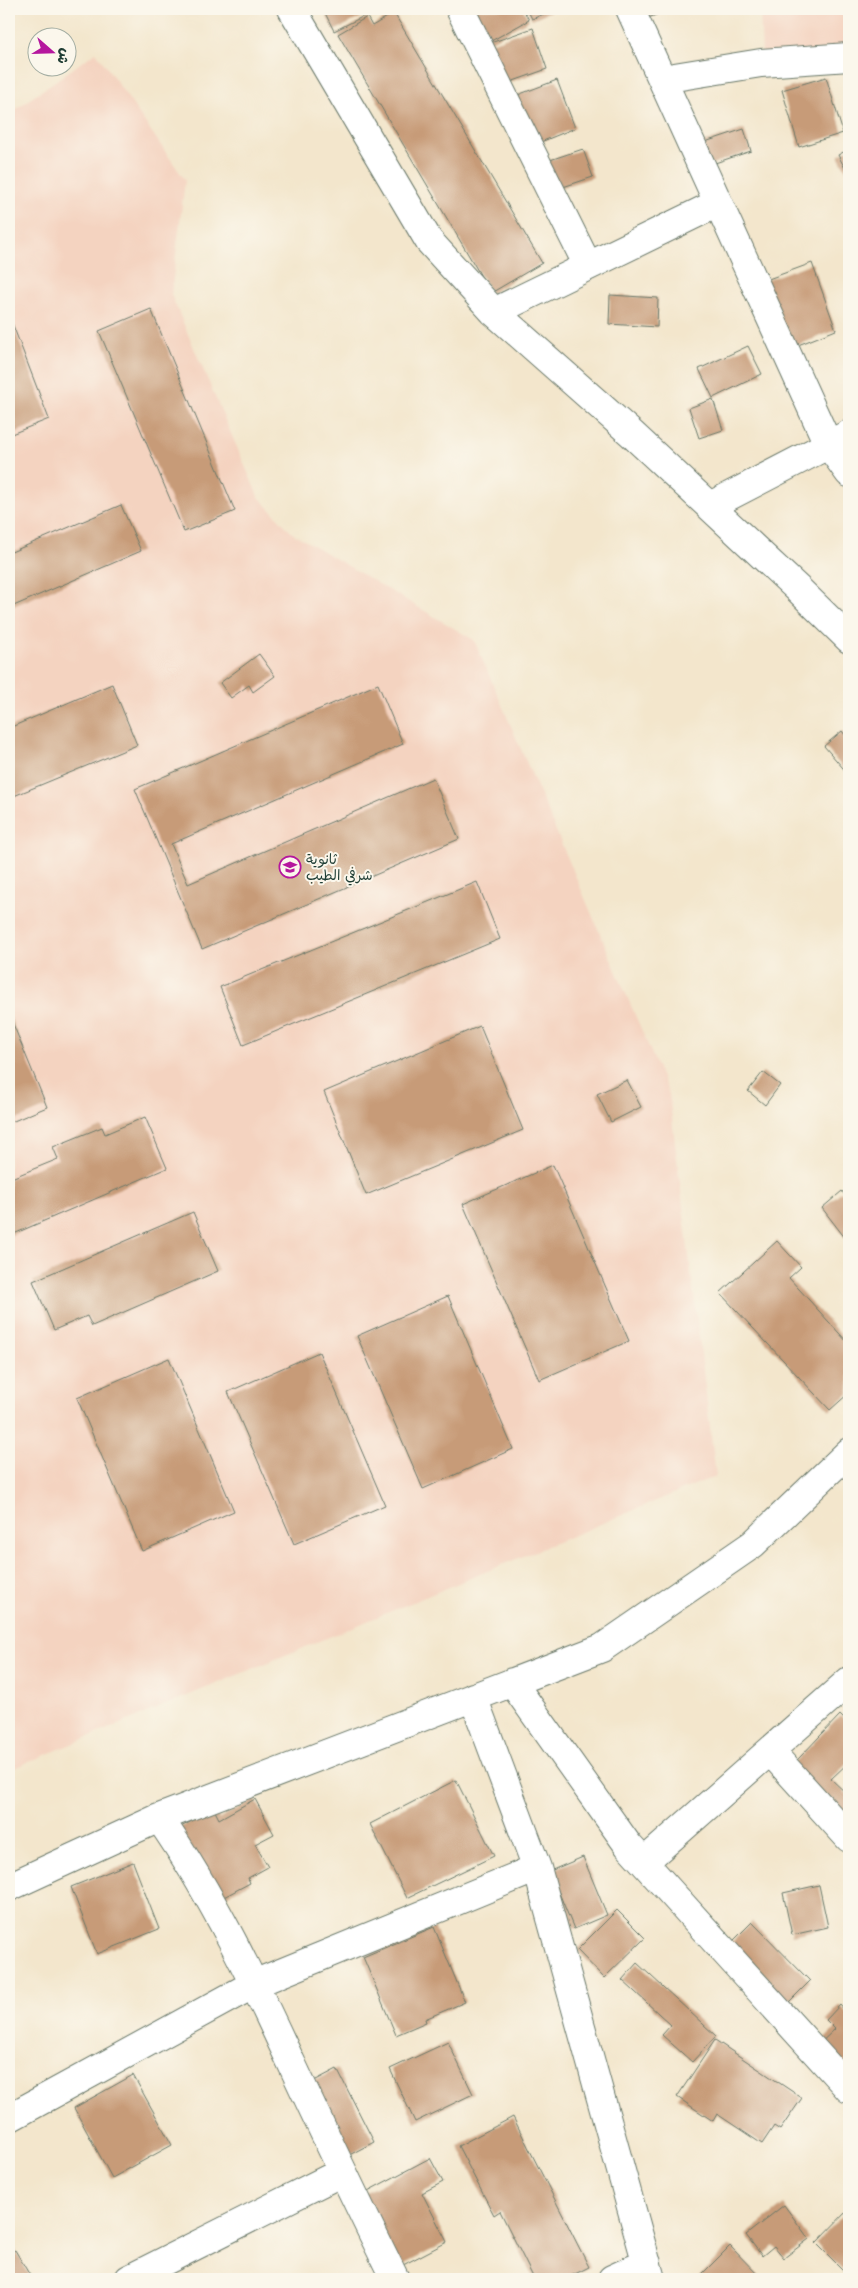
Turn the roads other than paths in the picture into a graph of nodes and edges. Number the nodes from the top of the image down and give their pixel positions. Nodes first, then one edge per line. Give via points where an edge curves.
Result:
1 (292, 9) edge
2 (460, 9) edge
3 (630, 9) edge
4 (849, 56) edge
5 (662, 79) junction
6 (718, 203) junction
7 (588, 266) junction
8 (494, 312) junction
9 (839, 439) edge
10 (849, 473) edge
11 (710, 506) junction
12 (849, 639) edge
13 (849, 1452) edge
14 (849, 1681) edge
15 (512, 1682) junction
16 (473, 1698) junction
17 (770, 1751) junction
18 (159, 1818) junction
19 (849, 1838) edge
20 (644, 1862) junction
21 (537, 1868) junction
22 (9, 1887) edge
23 (254, 1984) junction
24 (849, 2089) edge
25 (9, 2118) edge
26 (342, 2172) junction
27 (649, 2271) edge
28 (129, 2279) edge
29 (395, 2279) edge
30 (612, 2279) edge

1 - 8 street via 429,241
2 - 7 street
3 - 5 street
4 - 5 street via 761,62
5 - 6 street
6 - 7 street
6 - 9 street
7 - 8 street
8 - 11 street
9 - 10 street
9 - 11 street
11 - 12 street
13 - 15 street via 753,1544 602,1648
14 - 17 street
15 - 16 street
15 - 20 street via 628,1845
16 - 18 street
16 - 21 street
17 - 19 street
17 - 20 street
18 - 22 street
18 - 23 street via 194,1872
20 - 24 street
21 - 23 street
21 - 27 street
23 - 25 street
23 - 26 street
26 - 28 street
26 - 29 street
27 - 30 street

